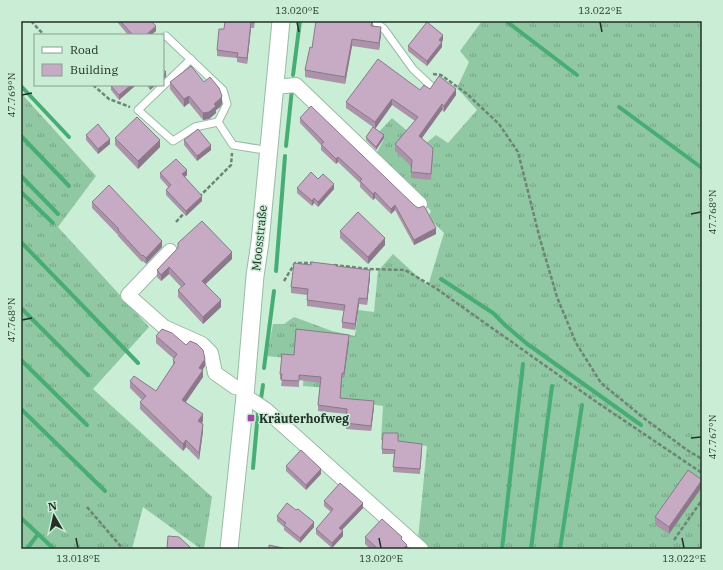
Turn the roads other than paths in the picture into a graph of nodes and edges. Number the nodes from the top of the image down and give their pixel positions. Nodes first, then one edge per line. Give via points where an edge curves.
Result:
1 (281, 21) edge
2 (374, 21) edge
3 (166, 36) dead end
4 (191, 59) junction
5 (164, 85) edge
6 (430, 85) dead end
7 (163, 86) edge
8 (274, 87) junction
9 (218, 122) junction
10 (268, 150) junction
11 (420, 204) dead end
12 (170, 251) dead end
13 (245, 392) junction
14 (229, 549) edge
15 (421, 549) edge

1 - 8 street, Moosstraße
2 - 6 lane via 384,29 415,71
3 - 4 lane
4 - 5 lane
4 - 9 lane via 223,90 227,104
7 - 9 lane via 138,110 173,141 196,127
8 - 10 street, Moosstraße
8 - 11 street via 296,85
9 - 10 lane via 233,145
10 - 13 street, Moosstraße
12 - 13 street via 128,295 164,326 202,344 211,353 215,373
13 - 14 street, Moosstraße
13 - 15 street

